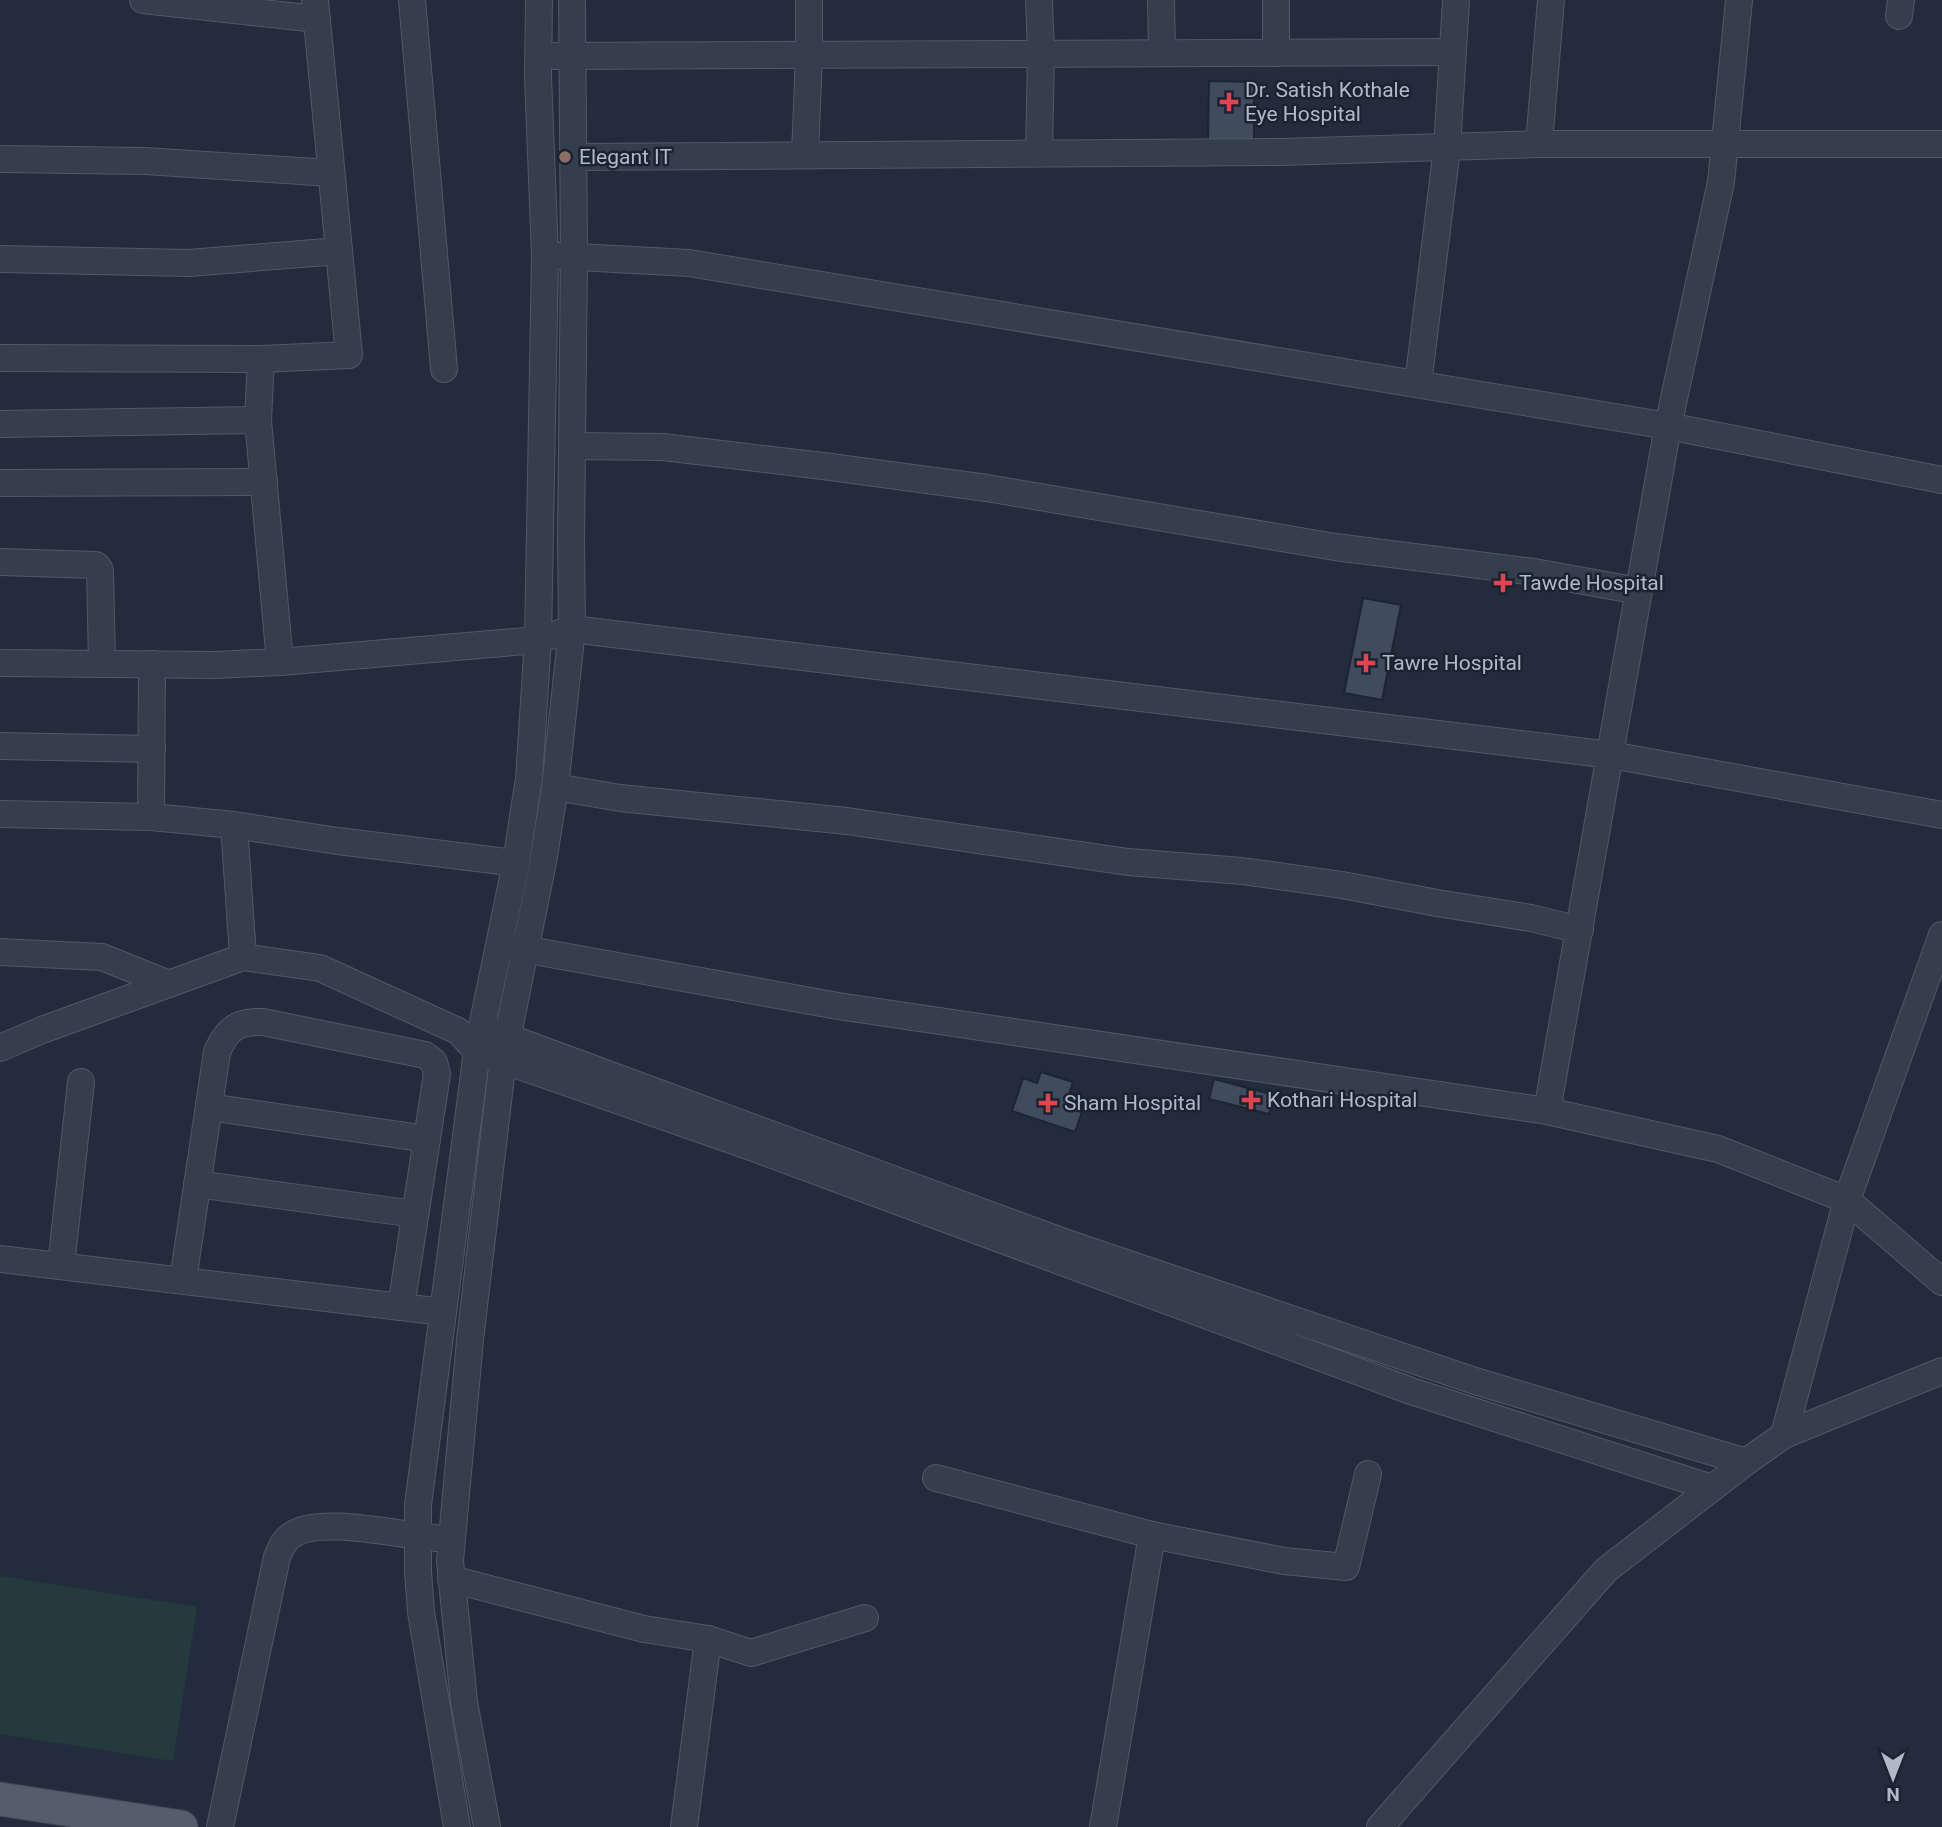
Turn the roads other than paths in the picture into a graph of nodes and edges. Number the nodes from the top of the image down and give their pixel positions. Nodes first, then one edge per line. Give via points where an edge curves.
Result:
1 (143, 0) edge
2 (412, 0) edge
3 (539, 0) edge
4 (572, 0) edge
5 (809, 0) edge
6 (1039, 0) edge
7 (1161, 0) edge
8 (1276, 0) edge
9 (1455, 0) edge
10 (1551, 0) edge
11 (1739, 0) edge
12 (316, 9) edge
13 (1452, 52) junction
14 (1161, 53) junction
15 (1276, 53) junction
16 (1041, 54) junction
17 (572, 55) junction
18 (809, 55) junction
19 (539, 57) junction
20 (1539, 144) junction
21 (1942, 144) edge
22 (1725, 145) junction
23 (1447, 148) junction
24 (1039, 153) junction
25 (805, 154) junction
26 (572, 157) junction
27 (0, 159) edge
28 (331, 173) junction
29 (339, 250) junction
30 (545, 256) junction
31 (575, 256) junction
32 (0, 259) edge
33 (0, 358) edge
34 (261, 359) junction
35 (444, 369) dead end
36 (1418, 384) junction
37 (258, 420) junction
38 (0, 424) edge
39 (1668, 426) junction
40 (572, 446) junction
41 (1942, 480) edge
42 (264, 482) junction
43 (0, 483) edge
44 (1, 562) edge
45 (1639, 592) junction
46 (572, 629) junction
47 (538, 640) junction
48 (0, 663) edge
49 (280, 663) junction
50 (102, 664) junction
51 (152, 664) junction
52 (0, 746) edge
53 (152, 749) junction
54 (1611, 755) junction
55 (555, 786) junction
56 (0, 814) edge
57 (1942, 815) edge
58 (151, 817) junction
59 (234, 825) junction
60 (516, 863) junction
61 (1580, 930) junction
62 (1942, 935) edge
63 (498, 945) junction
64 (524, 950) junction
65 (0, 952) edge
66 (243, 957) junction
67 (169, 984) junction
68 (1932, 994) edge
69 (472, 1037) junction
70 (1, 1047) edge
71 (505, 1047) junction
72 (81, 1082) dead end
73 (209, 1107) junction
74 (1547, 1111) junction
75 (427, 1139) junction
76 (197, 1184) junction
77 (1847, 1200) junction
78 (415, 1214) junction
79 (1080, 1258) junction
80 (0, 1259) edge
81 (61, 1266) junction
82 (183, 1280) junction
83 (1942, 1282) edge
84 (401, 1307) junction
85 (443, 1312) junction
86 (1942, 1371) edge
87 (1784, 1435) junction
88 (1746, 1462) junction
89 (1368, 1474) dead end
90 (936, 1478) dead end
91 (1712, 1488) junction
92 (1152, 1535) junction
93 (418, 1537) junction
94 (452, 1539) junction
95 (451, 1579) junction
96 (865, 1618) dead end
97 (708, 1640) junction
98 (0, 1799) edge
99 (0, 1822) edge
100 (31, 1827) edge
101 (181, 1827) edge
102 (220, 1827) edge
103 (457, 1827) edge
104 (487, 1827) edge
105 (684, 1827) edge
106 (1103, 1827) edge
107 (1380, 1827) edge

1 - 12 street
2 - 35 street
3 - 19 street
4 - 17 street
5 - 18 street
6 - 16 street
7 - 14 street
8 - 15 street
9 - 13 street
10 - 20 street
11 - 22 street
12 - 28 street
13 - 15 street
13 - 23 street
14 - 15 street
14 - 16 street
16 - 18 street
16 - 24 street
17 - 18 street
17 - 19 street
17 - 26 street
18 - 25 street
19 - 30 street
20 - 22 street
20 - 23 street
21 - 22 street
22 - 39 street
23 - 24 street
23 - 36 street
24 - 25 street
25 - 26 street
26 - 31 street
27 - 28 street via 145,161
28 - 29 street
29 - 32 street via 189,263
29 - 34 street via 349,355
30 - 31 street
30 - 47 street
31 - 36 street via 689,262
31 - 40 street
33 - 34 street
34 - 37 street
36 - 39 street
37 - 38 street
37 - 42 street
39 - 41 street
39 - 45 street
40 - 45 street via 663,447 987,488
40 - 46 street
42 - 43 street
42 - 49 street
44 - 50 street via 96,565 100,570
45 - 54 street
46 - 47 street
46 - 54 street
46 - 55 street
47 - 49 street
47 - 60 street via 529,778
48 - 50 street
49 - 51 street
50 - 51 street
51 - 53 street
52 - 53 street
53 - 58 street
54 - 57 street
54 - 61 street
55 - 61 street via 620,798 847,821 1128,863 1242,871
55 - 64 street
56 - 58 street
58 - 59 street
59 - 60 street
59 - 66 street
60 - 63 street
61 - 74 street
62 - 68 street
63 - 64 street
63 - 69 street
64 - 71 street
64 - 74 street via 838,1006
65 - 67 street via 102,957
66 - 67 street
66 - 69 street via 320,968
67 - 70 street
68 - 77 street
69 - 71 street
69 - 85 street
71 - 79 street
71 - 94 street
72 - 81 street
73 - 75 street
73 - 75 street via 222,1041 231,1028 263,1022 425,1055 436,1074
73 - 76 street
74 - 77 street via 1718,1149
75 - 78 street
76 - 78 street
76 - 82 street
77 - 83 street
77 - 87 street
78 - 84 street
79 - 88 street
79 - 91 street via 1411,1391
80 - 81 street
81 - 82 street
82 - 84 street
84 - 85 street
85 - 93 street via 418,1505
86 - 87 street
87 - 88 street
88 - 91 street
89 - 92 street via 1346,1567 1284,1561
90 - 92 street
91 - 107 street via 1606,1570
92 - 106 street
93 - 94 street
93 - 102 street via 330,1525 294,1533 285,1541 277,1557
93 - 103 street via 421,1612
94 - 95 street
95 - 97 street via 644,1629
95 - 104 street via 464,1702
96 - 97 street via 751,1653
97 - 105 street
98 - 101 main road
99 - 100 main road

